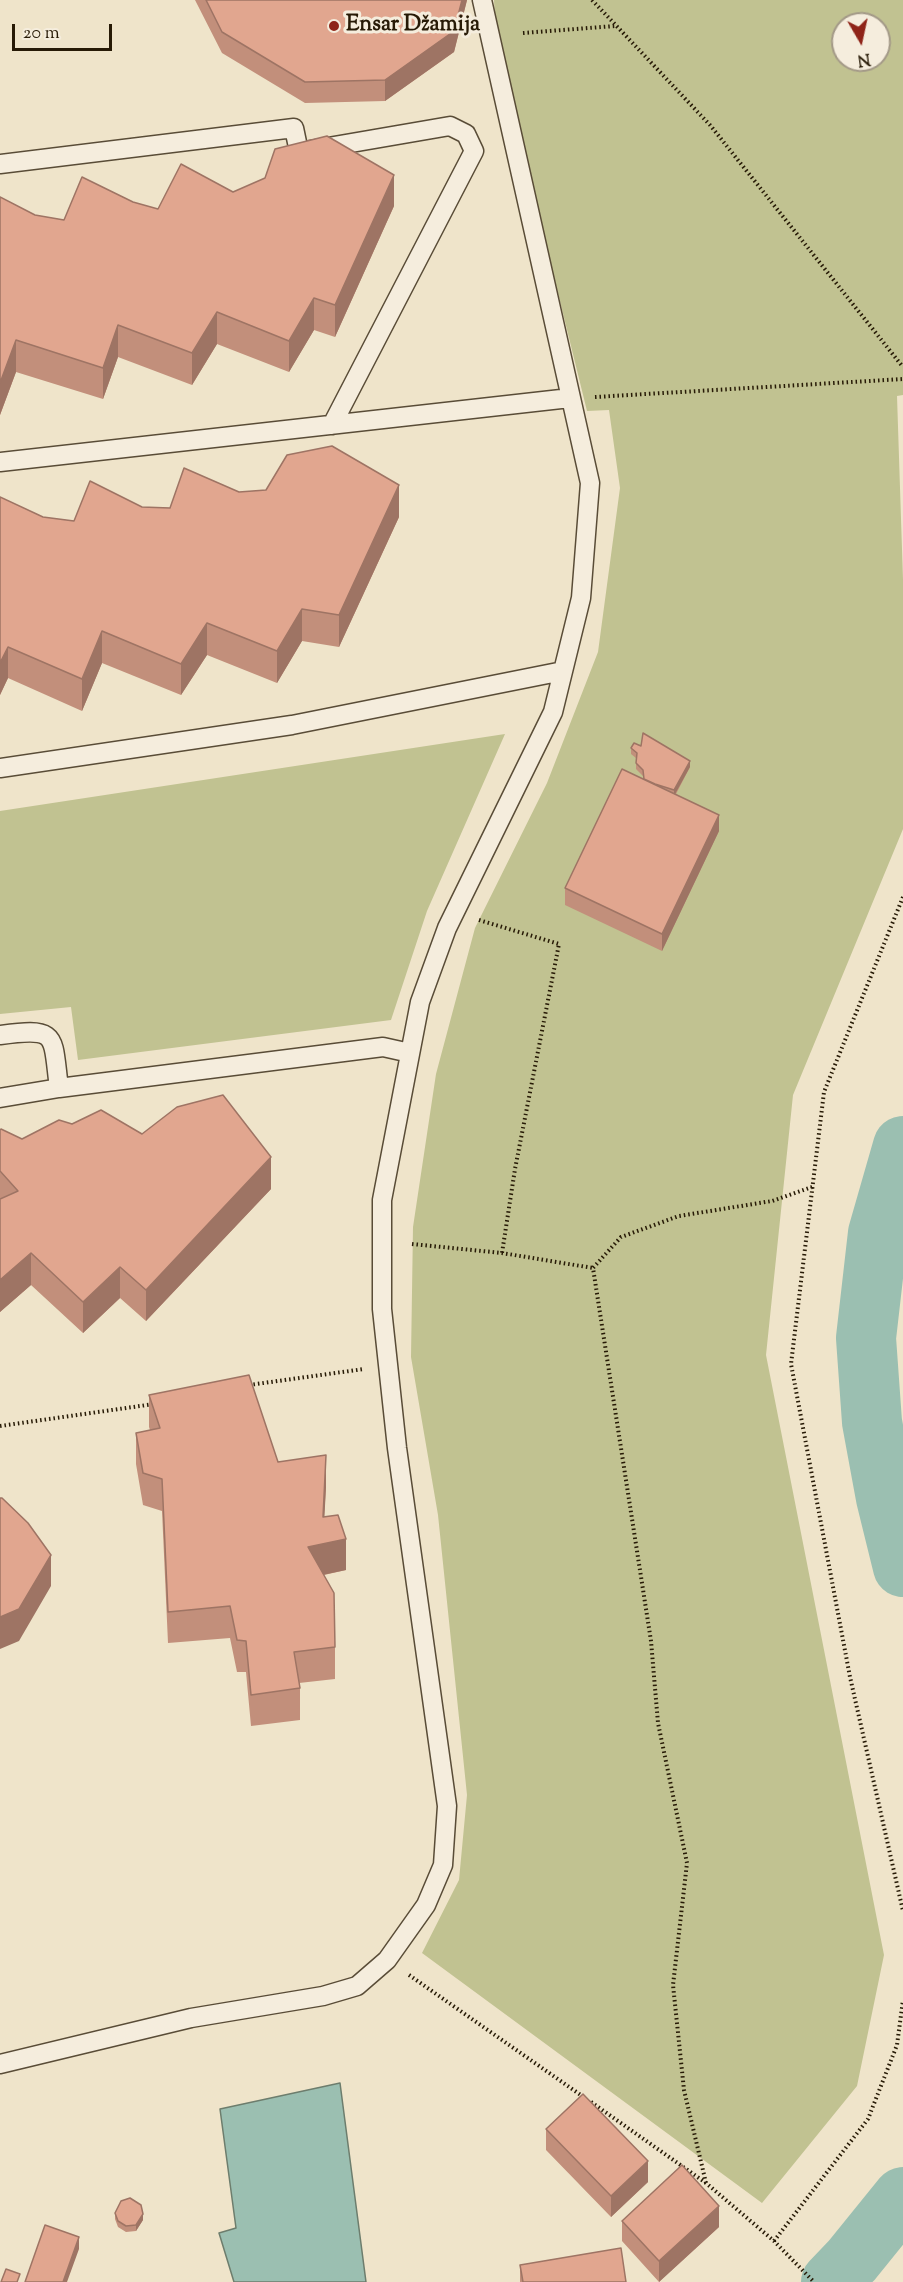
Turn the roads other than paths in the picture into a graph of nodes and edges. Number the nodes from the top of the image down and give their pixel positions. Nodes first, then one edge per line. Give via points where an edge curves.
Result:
1 (482, 0) edge
2 (0, 164) edge
3 (570, 398) junction
4 (332, 425) junction
5 (0, 462) edge
6 (563, 671) junction
7 (0, 768) edge
8 (0, 1035) edge
9 (410, 1053) junction
10 (59, 1088) junction
11 (0, 1098) edge
12 (0, 2064) edge

1 - 3 lane
2 - 4 lane via 294,128 299,152 450,126 466,134 474,151
3 - 4 lane
3 - 6 lane via 590,483 581,598
4 - 5 lane
6 - 7 lane via 292,725
6 - 9 lane via 553,712 455,912 420,1002
8 - 10 lane via 31,1031 44,1033 53,1041
9 - 10 lane via 383,1047
9 - 12 lane via 382,1200 382,1309 397,1448 447,1806 443,1865 426,1905 387,1960 357,1986 323,1996 191,2018
10 - 11 lane

